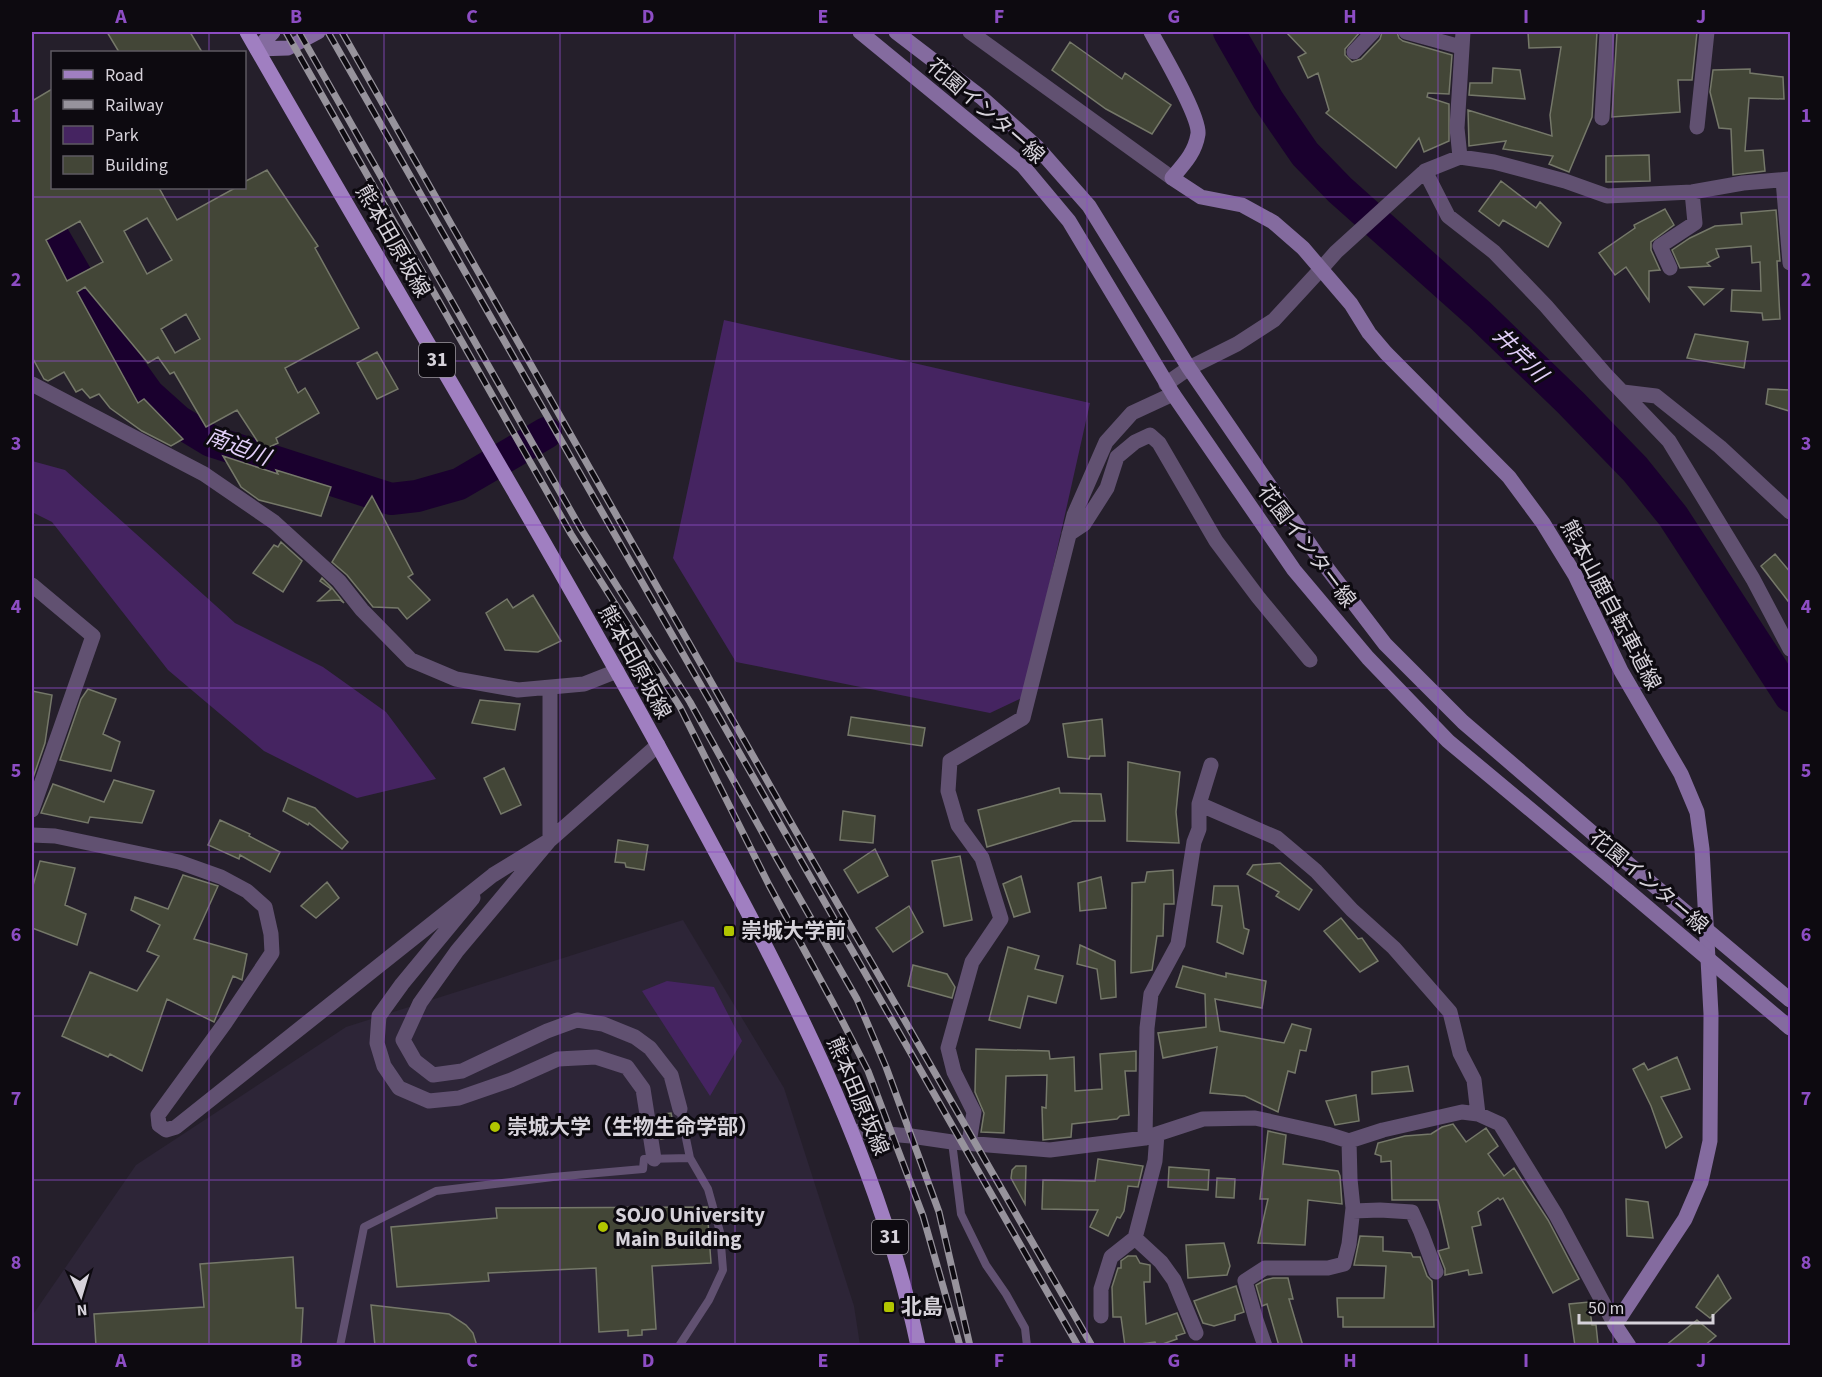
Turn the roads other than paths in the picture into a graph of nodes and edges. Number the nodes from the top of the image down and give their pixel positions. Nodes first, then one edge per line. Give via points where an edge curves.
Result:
1 (247, 32) edge
2 (273, 32) edge
3 (318, 32) edge
4 (860, 32) edge
5 (896, 32) edge
6 (970, 32) edge
7 (1150, 32) edge
8 (1373, 32) edge
9 (1406, 32) edge
10 (1607, 32) edge
11 (1707, 32) edge
12 (1462, 39) edge
13 (257, 49) junction
14 (1354, 52) dead end
15 (1602, 118) dead end
16 (1697, 127) dead end
17 (1460, 157) junction
18 (1425, 171) junction
19 (1172, 178) junction
20 (1787, 179) edge
21 (1692, 192) junction
22 (1791, 263) edge
23 (1670, 268) dead end
24 (1321, 269) junction
25 (1189, 368) junction
26 (32, 384) edge
27 (1170, 389) junction
28 (1623, 392) junction
29 (1791, 512) edge
30 (1069, 534) junction
31 (32, 585) edge
32 (1791, 649) edge
33 (1310, 660) dead end
34 (617, 671) junction
35 (550, 688) junction
36 (657, 745) junction
37 (1210, 765) dead end
38 (1199, 804) junction
39 (32, 810) edge
40 (32, 835) edge
41 (550, 840) junction
42 (493, 875) junction
43 (1791, 1000) edge
44 (1791, 1028) edge
45 (680, 1109) joint
46 (1478, 1114) junction
47 (853, 1131) junction
48 (1151, 1136) junction
49 (1349, 1141) junction
50 (952, 1142) junction
51 (969, 1143) junction
52 (690, 1158) junction
53 (654, 1159) junction
54 (1353, 1211) junction
55 (1135, 1238) junction
56 (1436, 1272) dead end
57 (1101, 1316) dead end
58 (1614, 1325) junction
59 (1196, 1333) dead end
60 (340, 1346) edge
61 (679, 1346) edge
62 (918, 1346) edge
63 (1027, 1346) edge
64 (1265, 1346) edge
65 (1629, 1346) edge

1 - 13 main road, 熊本田原坂線 / 31
2 - 13 main road
3 - 13 main road via 288,48
4 - 27 main road, 花園インター線 via 1023,166 1069,221
5 - 25 main road, 花園インター線 via 981,97 1037,147 1089,206
6 - 19 street
7 - 19 main road via 1194,115 1198,132 1191,156
8 - 14 street
9 - 12 street
10 - 15 street
11 - 16 street
12 - 17 street via 1457,128
13 - 34 main road, 熊本田原坂線 / 31
17 - 18 street
17 - 21 street via 1494,162 1606,196
18 - 24 street
18 - 28 street via 1448,216 1494,252
19 - 24 main road, 熊本山鹿自転車道線 via 1201,197 1242,205 1273,222
20 - 21 street
20 - 22 street
21 - 23 street via 1695,223 1660,246
24 - 25 street via 1274,320
24 - 58 main road, 熊本山鹿自転車道線 via 1386,353 1509,477 1543,523 1681,774 1696,812 1702,849 1711,1014 1710,1141 1701,1182 1684,1219
25 - 27 street
25 - 43 main road, 花園インター線, bridge via 1317,555 1385,644 1462,723
26 - 35 street via 204,474 274,522 339,581 411,660 456,679 518,690
27 - 30 street via 1132,413 1106,442
27 - 44 main road, 花園インター線, bridge via 1294,570 1368,658 1448,741
28 - 29 street via 1656,396 1720,447
28 - 32 street via 1669,441
30 - 33 street via 1084,524 1107,488 1117,457 1149,435 1159,444 1216,541
30 - 51 street via 1023,718 950,761 948,791 958,825 982,858 1001,919 972,962 948,1048 954,1072 974,1112
31 - 39 street via 93,636
34 - 35 street via 584,684
34 - 36 main road, 熊本田原坂線 / 31
35 - 41 street
36 - 41 street
36 - 47 main road, 熊本田原坂線 / 31 via 783,979
37 - 38 street
38 - 46 street via 1277,838 1394,948 1450,1012 1460,1053 1474,1080
38 - 48 street via 1178,944 1151,994 1146,1028
40 - 42 street via 55,836 179,862 221,877 247,891 265,907 272,953 158,1115 159,1125 166,1130 176,1127
41 - 42 street
41 - 45 street via 457,951 420,1003 403,1040 415,1061 433,1075 462,1071 577,1020 603,1024 636,1037 650,1048 671,1075
42 - 53 street via 379,1016 377,1043 384,1066 399,1089 429,1101 459,1098 558,1059 596,1057 627,1067 643,1089
45 - 52 lane
46 - 49 street via 1462,1112
46 - 58 street via 1500,1124 1556,1215
47 - 50 street
47 - 62 main road, 熊本田原坂線 / 31 via 889,1236
48 - 49 street via 1203,1119 1256,1118
48 - 51 street via 1050,1150
48 - 55 street via 1155,1161
49 - 54 street
50 - 51 street
50 - 63 lane via 961,1214 986,1265 1025,1328
52 - 53 lane
52 - 61 lane via 708,1189 720,1232 723,1270
53 - 60 lane via 644,1160 643,1169 436,1191 364,1227
54 - 56 street via 1412,1212
54 - 64 street via 1344,1264 1328,1268 1265,1268 1245,1281
55 - 57 street via 1111,1257 1101,1289
55 - 59 street via 1174,1280
58 - 65 main road

